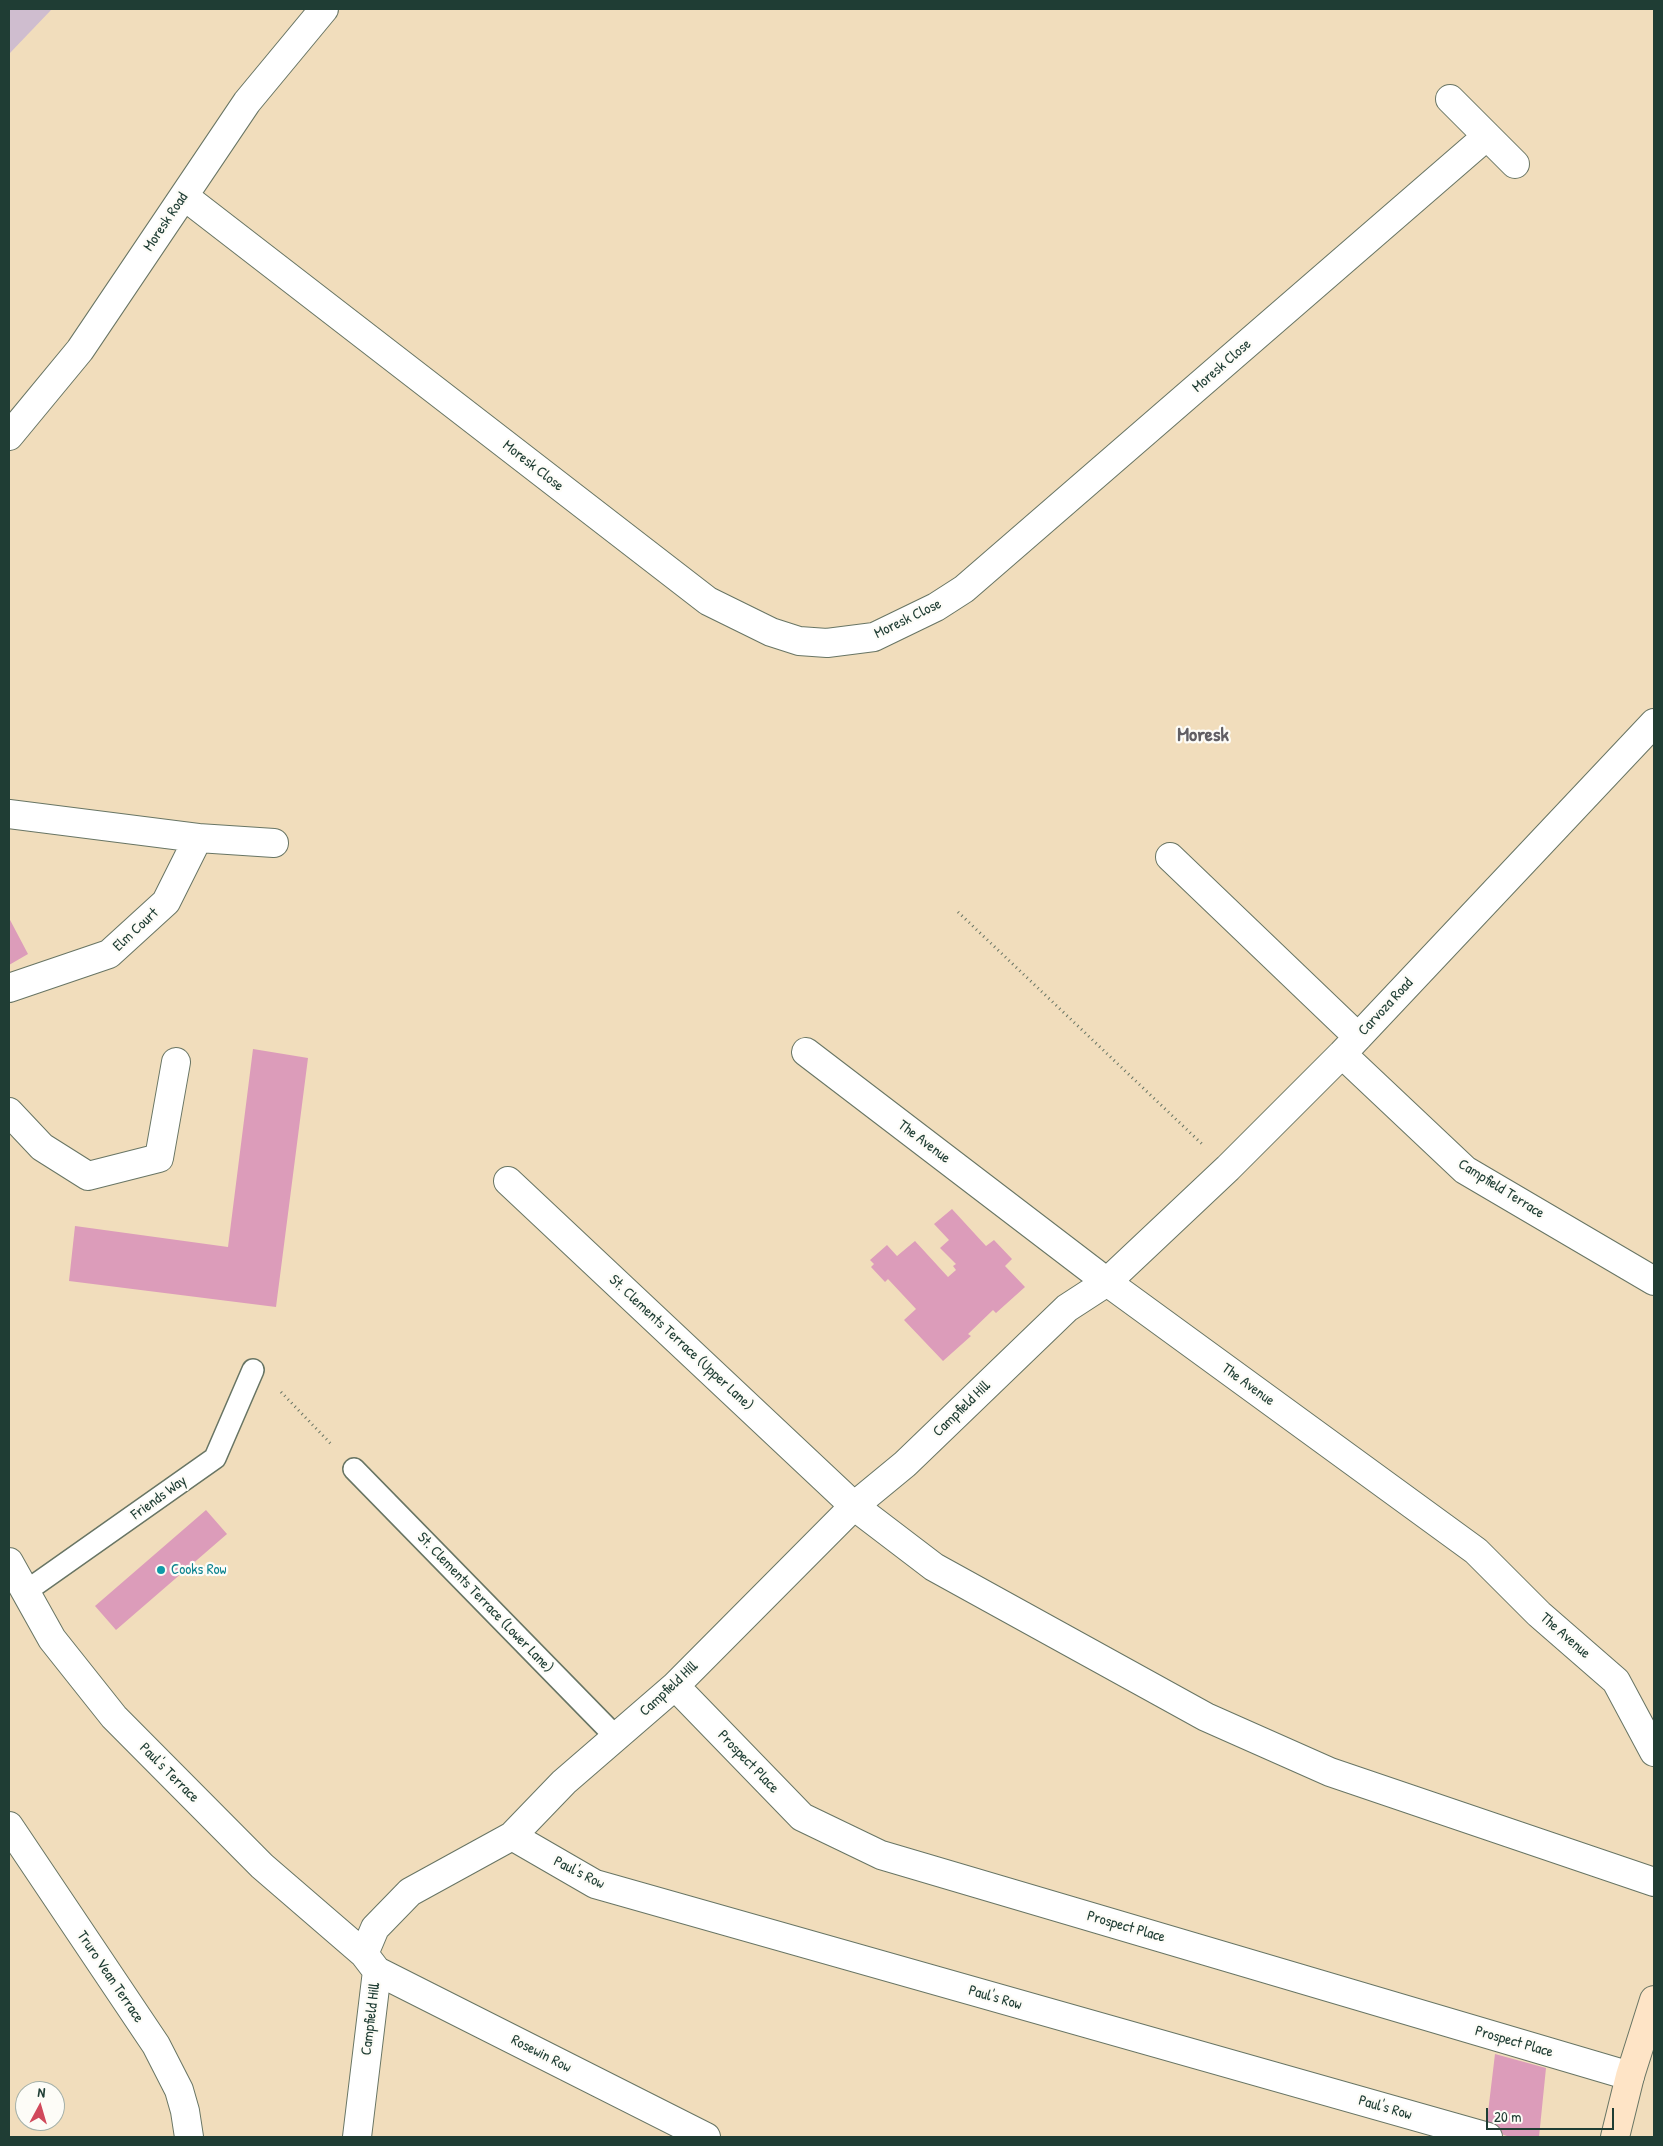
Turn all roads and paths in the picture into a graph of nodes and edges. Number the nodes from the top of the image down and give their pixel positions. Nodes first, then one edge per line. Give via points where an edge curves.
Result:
1 (324, 9) edge
2 (1450, 99) dead end
3 (1488, 136) junction
4 (1515, 164) dead end
5 (184, 196) junction
6 (9, 436) edge
7 (1654, 722) edge
8 (9, 814) edge
9 (198, 838) junction
10 (274, 843) dead end
11 (1170, 857) dead end
12 (958, 912) dead end
13 (9, 988) edge
14 (1350, 1045) junction
15 (806, 1052) dead end
16 (176, 1062) dead end
17 (9, 1112) edge
18 (1228, 1168) junction
19 (508, 1181) dead end
20 (1654, 1281) edge
21 (1108, 1282) junction
22 (253, 1370) dead end
23 (275, 1386) dead end
24 (354, 1469) joint
25 (854, 1506) junction
26 (9, 1562) edge
27 (25, 1592) junction
28 (675, 1686) junction
29 (616, 1737) junction
30 (1654, 1752) edge
31 (9, 1826) edge
32 (512, 1836) junction
33 (1654, 1882) edge
34 (371, 1962) junction
35 (1654, 2000) edge
36 (1630, 2076) junction
37 (189, 2137) edge
38 (357, 2137) edge
39 (706, 2137) edge
40 (1488, 2137) edge
41 (1616, 2137) edge

1 - 5 street, Moresk Road via 247,102
2 - 3 street
3 - 4 street
3 - 5 street, Moresk Close via 964,589 936,608 874,637 827,643 799,641 771,632 708,601
5 - 6 street, Moresk Road via 80,350
7 - 14 street, Carvoza Road
8 - 9 street
9 - 10 street
9 - 13 street, Elm Court via 166,902 109,954
11 - 14 street, Campfield Terrace
12 - 18 path
14 - 18 street, Carvoza Road
14 - 20 street, Campfield Terrace via 1465,1170
15 - 21 street, The Avenue
16 - 17 street via 159,1158 88,1176 42,1148
18 - 21 street, Carvoza Road
19 - 25 street, St. Clements Terrace (Upper Lane)
21 - 25 street, Campfield Hill via 1067,1308 905,1464
21 - 30 street, The Avenue via 1476,1551 1540,1614 1616,1681
22 - 27 lane, Friends Way via 215,1458
23 - 24 path
24 - 29 lane, St. Clements Terrace (Lower Lane)
25 - 28 street, Campfield Hill
25 - 33 street, St. Clements Terrace (Upper Lane) via 934,1567 1206,1717 1330,1772
26 - 27 street, Paul's Terrace
27 - 34 street, Paul's Terrace via 52,1639 114,1718 262,1866
28 - 29 street, Campfield Hill
28 - 36 street, Prospect Place via 802,1817 881,1855
29 - 32 street, Campfield Hill via 564,1782
31 - 37 street, Truro Vean Terrace via 169,2068 179,2090
32 - 34 street, Campfield Hill via 410,1892 375,1928
32 - 40 street, Paul's Row via 595,1884
34 - 38 street, Campfield Hill
34 - 39 street, Rosewin Row
35 - 36 street
36 - 41 street

